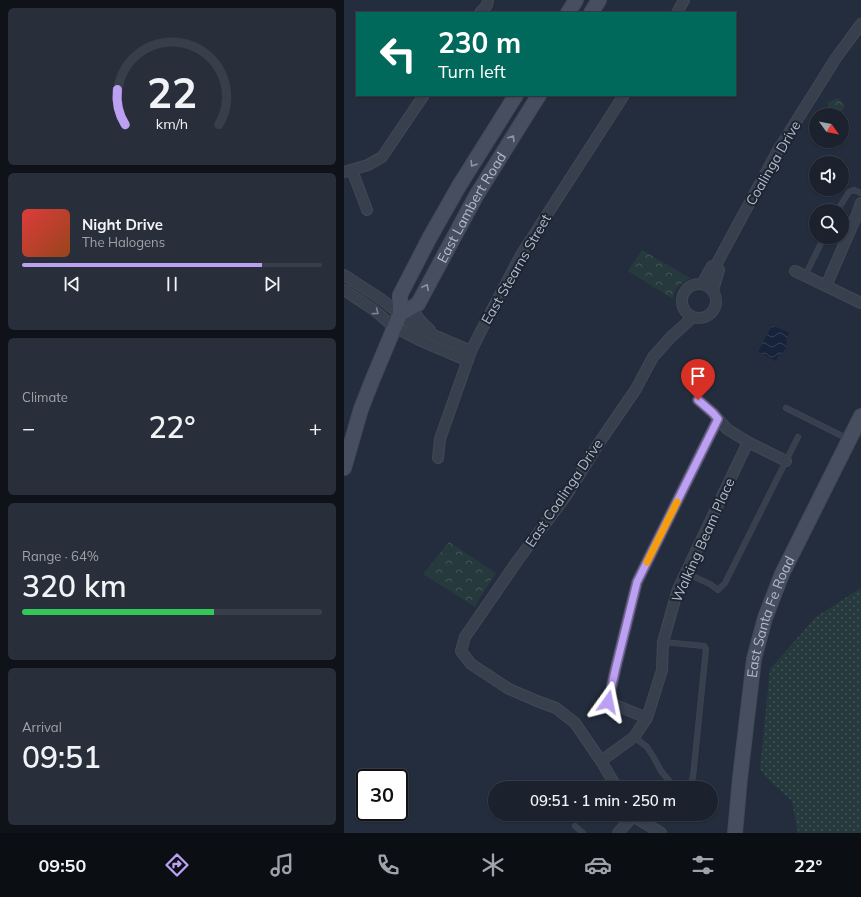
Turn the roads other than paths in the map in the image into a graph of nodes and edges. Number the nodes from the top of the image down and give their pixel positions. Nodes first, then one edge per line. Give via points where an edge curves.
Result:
1 (488, 0) edge
2 (576, 0) edge
3 (599, 0) edge
4 (684, 0) edge
5 (481, 12) edge
6 (569, 12) edge
7 (592, 12) edge
8 (678, 12) edge
9 (861, 24) edge
10 (423, 96) edge
11 (515, 96) edge
12 (538, 96) edge
13 (623, 96) edge
14 (348, 171) edge
15 (861, 193) edge
16 (861, 203) edge
17 (841, 204) edge
18 (366, 210) dead end
19 (859, 218) edge
20 (821, 244) edge
21 (716, 265) junction
22 (795, 271) dead end
23 (344, 275) edge
24 (805, 276) junction
25 (702, 284) junction
26 (826, 286) junction
27 (344, 290) edge
28 (713, 290) junction
29 (861, 303) edge
30 (406, 310) junction
31 (689, 314) junction
32 (394, 327) junction
33 (469, 356) junction
34 (698, 400) dead end
35 (786, 408) dead end
36 (861, 416) edge
37 (718, 419) junction
38 (798, 437) dead end
39 (849, 439) junction
40 (748, 442) junction
41 (438, 458) dead end
42 (786, 461) junction
43 (344, 468) edge
44 (686, 573) junction
45 (663, 642) junction
46 (647, 718) junction
47 (634, 737) junction
48 (601, 761) junction
49 (613, 781) edge
50 (669, 781) edge
51 (692, 781) edge
52 (627, 821) edge
53 (642, 821) edge
54 (575, 826) dead end
55 (584, 833) edge
56 (618, 833) edge
57 (661, 833) edge
58 (735, 833) edge

1 - 5 street
2 - 6 main road
3 - 7 main road
4 - 8 street
9 - 21 street, Coalinga Drive via 836,58 777,152
10 - 14 street via 382,157 368,165
11 -> 30 main road, East Lambert Road via 459,186 400,295
30 -> 12 main road, East Lambert Road via 418,304 476,196
13 - 33 street, East Stearns Street via 521,255
14 - 18 street
15 - 17 lane via 854,190 849,192
16 - 19 street
19 - 26 street
20 - 24 lane
21 - 25 street, Coalinga Drive via 712,266
21 - 28 street, Coalinga Drive via 719,270
22 - 24 street
23 - 30 street via 381,299
24 - 26 street
25 - 28 street
25 - 31 street via 692,285 684,292 682,302
26 - 29 street
27 -> 32 street
28 - 31 street via 717,300 709,315 698,318
30 - 32 main road, East Lambert Road
30 - 33 street via 411,324
31 - 48 street, East Coalinga Drive via 653,357 636,388 566,496 465,637 461,651 471,664 509,689 556,708 575,723
32 - 33 street via 419,340
32 - 43 main road, East Lambert Road via 361,409
33 - 41 street, East Stearns Street via 440,439
34 - 37 street
35 - 39 lane
36 - 39 main road, East Santa Fe Road
37 - 40 street via 727,429
37 - 46 street via 637,582 616,667 608,702
38 - 42 lane
39 - 58 main road, East Santa Fe Road via 782,574 765,618 754,659
40 - 42 street
40 - 44 street, Walking Beam Place
42 - 44 lane via 725,583 718,590
44 - 45 street, Walking Beam Place via 678,589
45 - 46 street, Walking Beam Place via 662,670
45 - 51 lane via 704,646 706,649
46 - 47 street, Walking Beam Place
47 - 48 street, Walking Beam Place
47 - 50 lane via 647,747
48 - 49 street
52 - 56 street
53 - 57 street
54 - 55 lane

